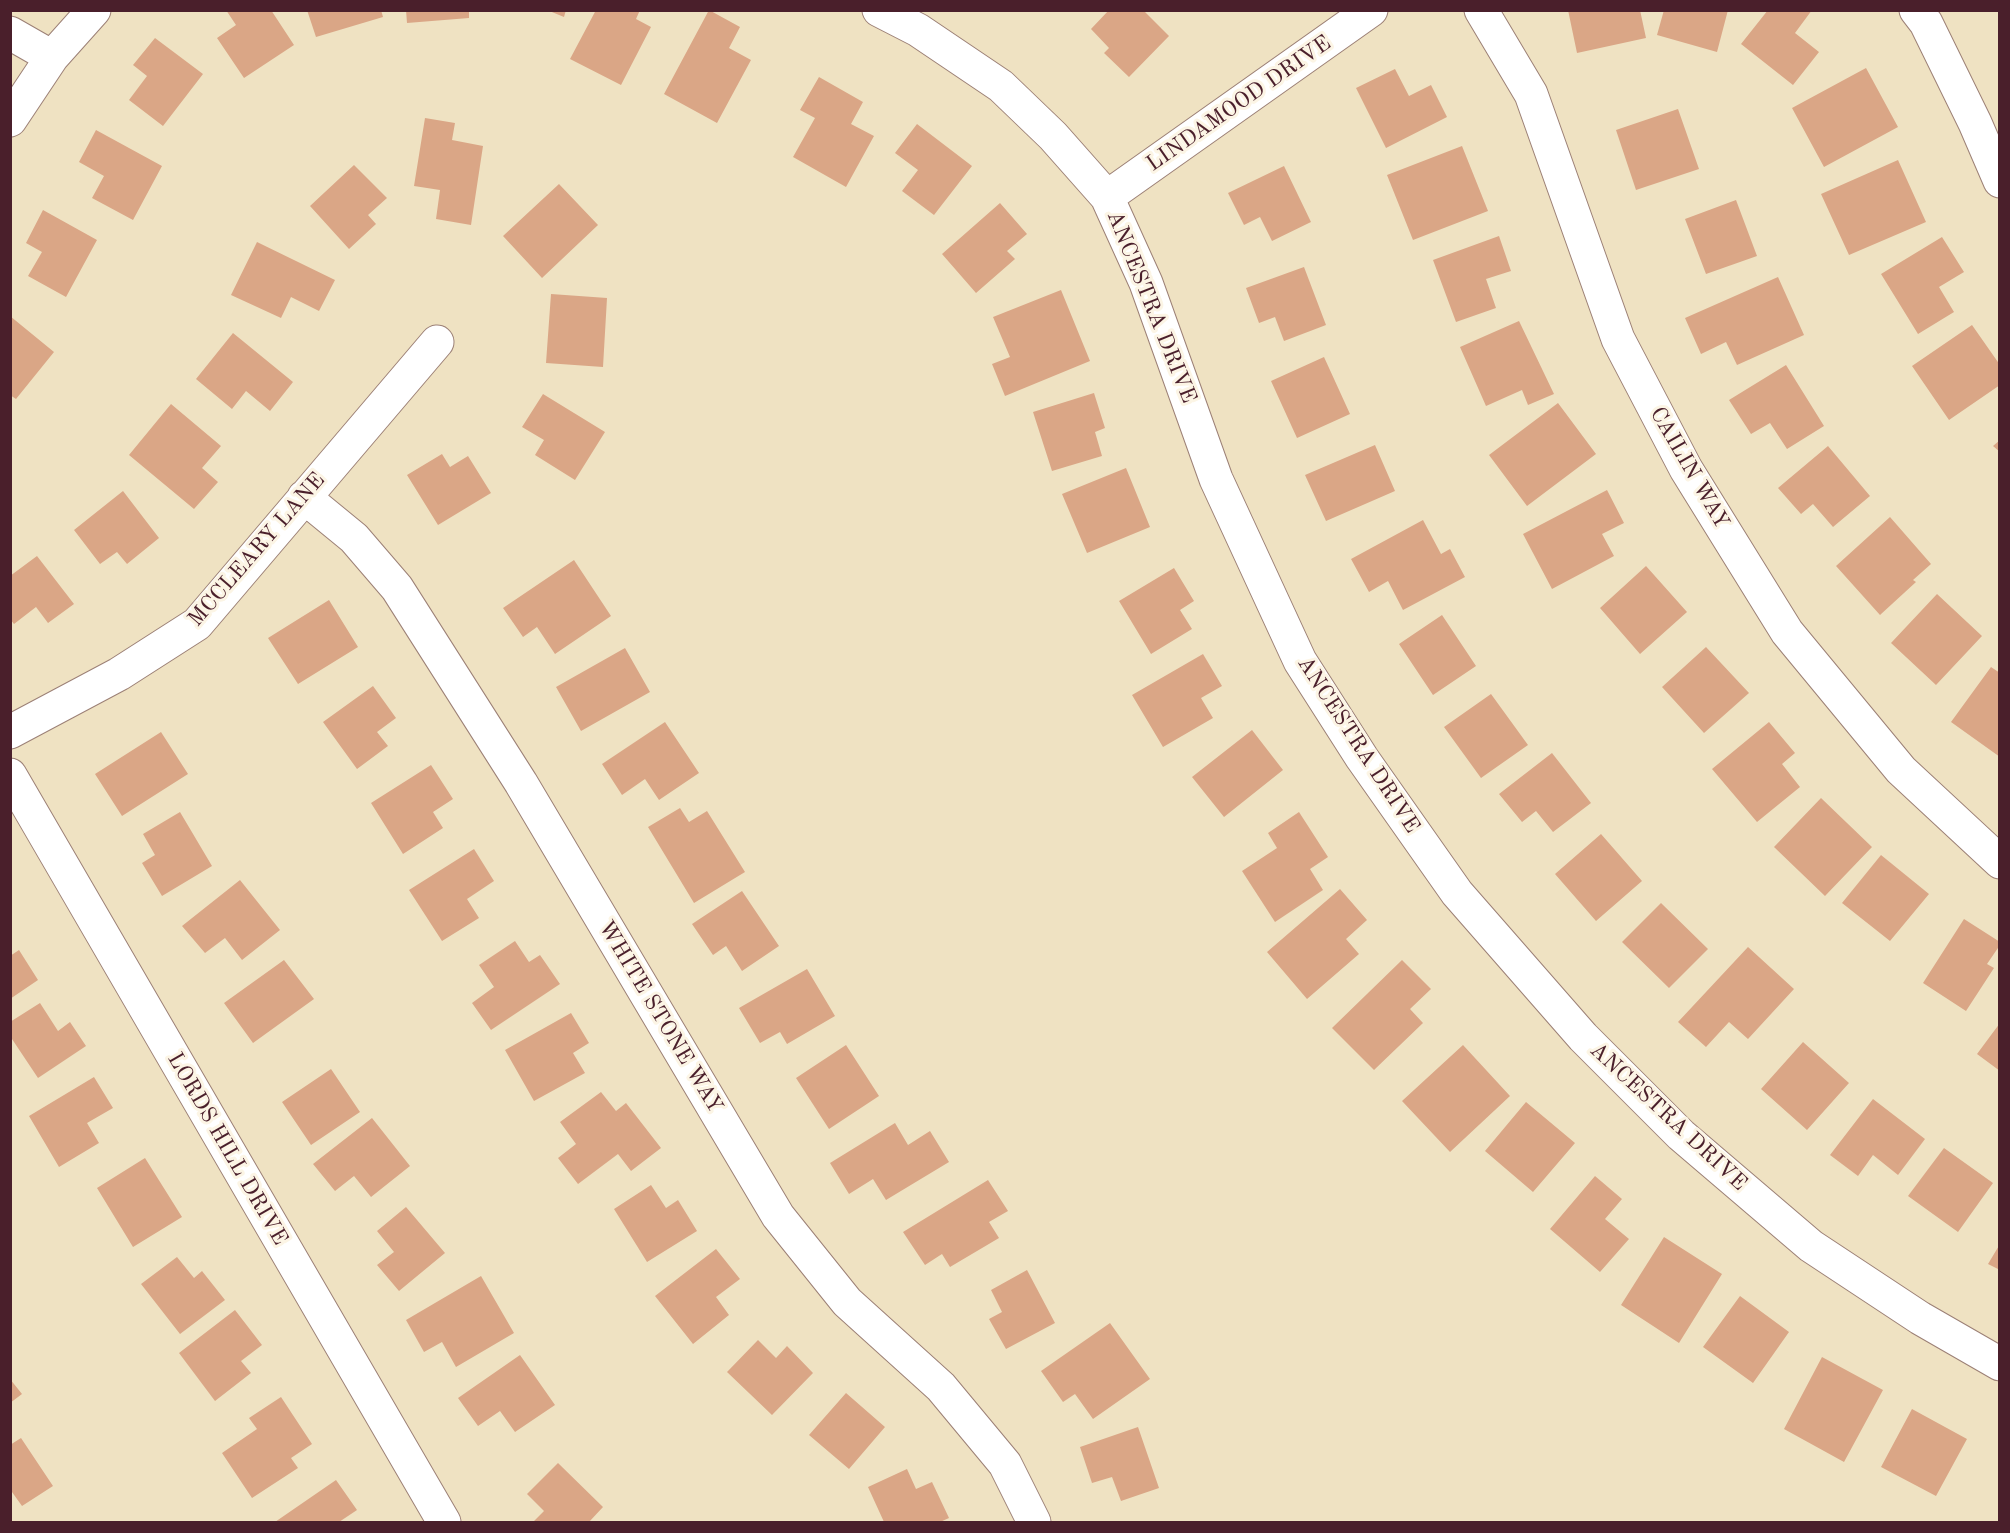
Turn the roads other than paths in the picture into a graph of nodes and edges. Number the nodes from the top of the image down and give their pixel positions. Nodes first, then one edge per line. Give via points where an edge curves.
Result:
1 (94, 10) edge
2 (879, 10) edge
3 (1371, 10) edge
4 (1481, 10) edge
5 (1916, 10) edge
6 (10, 33) edge
7 (52, 57) junction
8 (10, 120) edge
9 (2000, 181) edge
10 (1107, 197) junction
11 (437, 342) dead end
12 (304, 497) junction
13 (10, 732) edge
14 (10, 775) edge
15 (2000, 862) edge
16 (2000, 1364) edge
17 (444, 1522) edge
18 (1034, 1522) edge

1 - 7 street
2 - 10 street, ANCESTRA DRIVE via 918,30 1001,86 1053,136
3 - 10 street, LINDAMOOD DRIVE
4 - 15 street, CAILIN WAY via 1531,94 1618,339 1686,469 1787,632 1901,770
5 - 9 street via 1926,23
6 - 7 street
7 - 8 street
10 - 16 street, ANCESTRA DRIVE via 1146,283 1216,479 1300,661 1362,758 1457,893 1583,1037 1690,1142 1811,1246 1920,1318
11 - 12 street, MCCLEARY LANE
12 - 13 street, MCCLEARY LANE via 197,624 119,674
12 - 18 street, WHITE STONE WAY via 354,538 398,588 521,783 778,1216 847,1302 948,1396 1005,1464
14 - 17 street, LORDS HILL DRIVE

